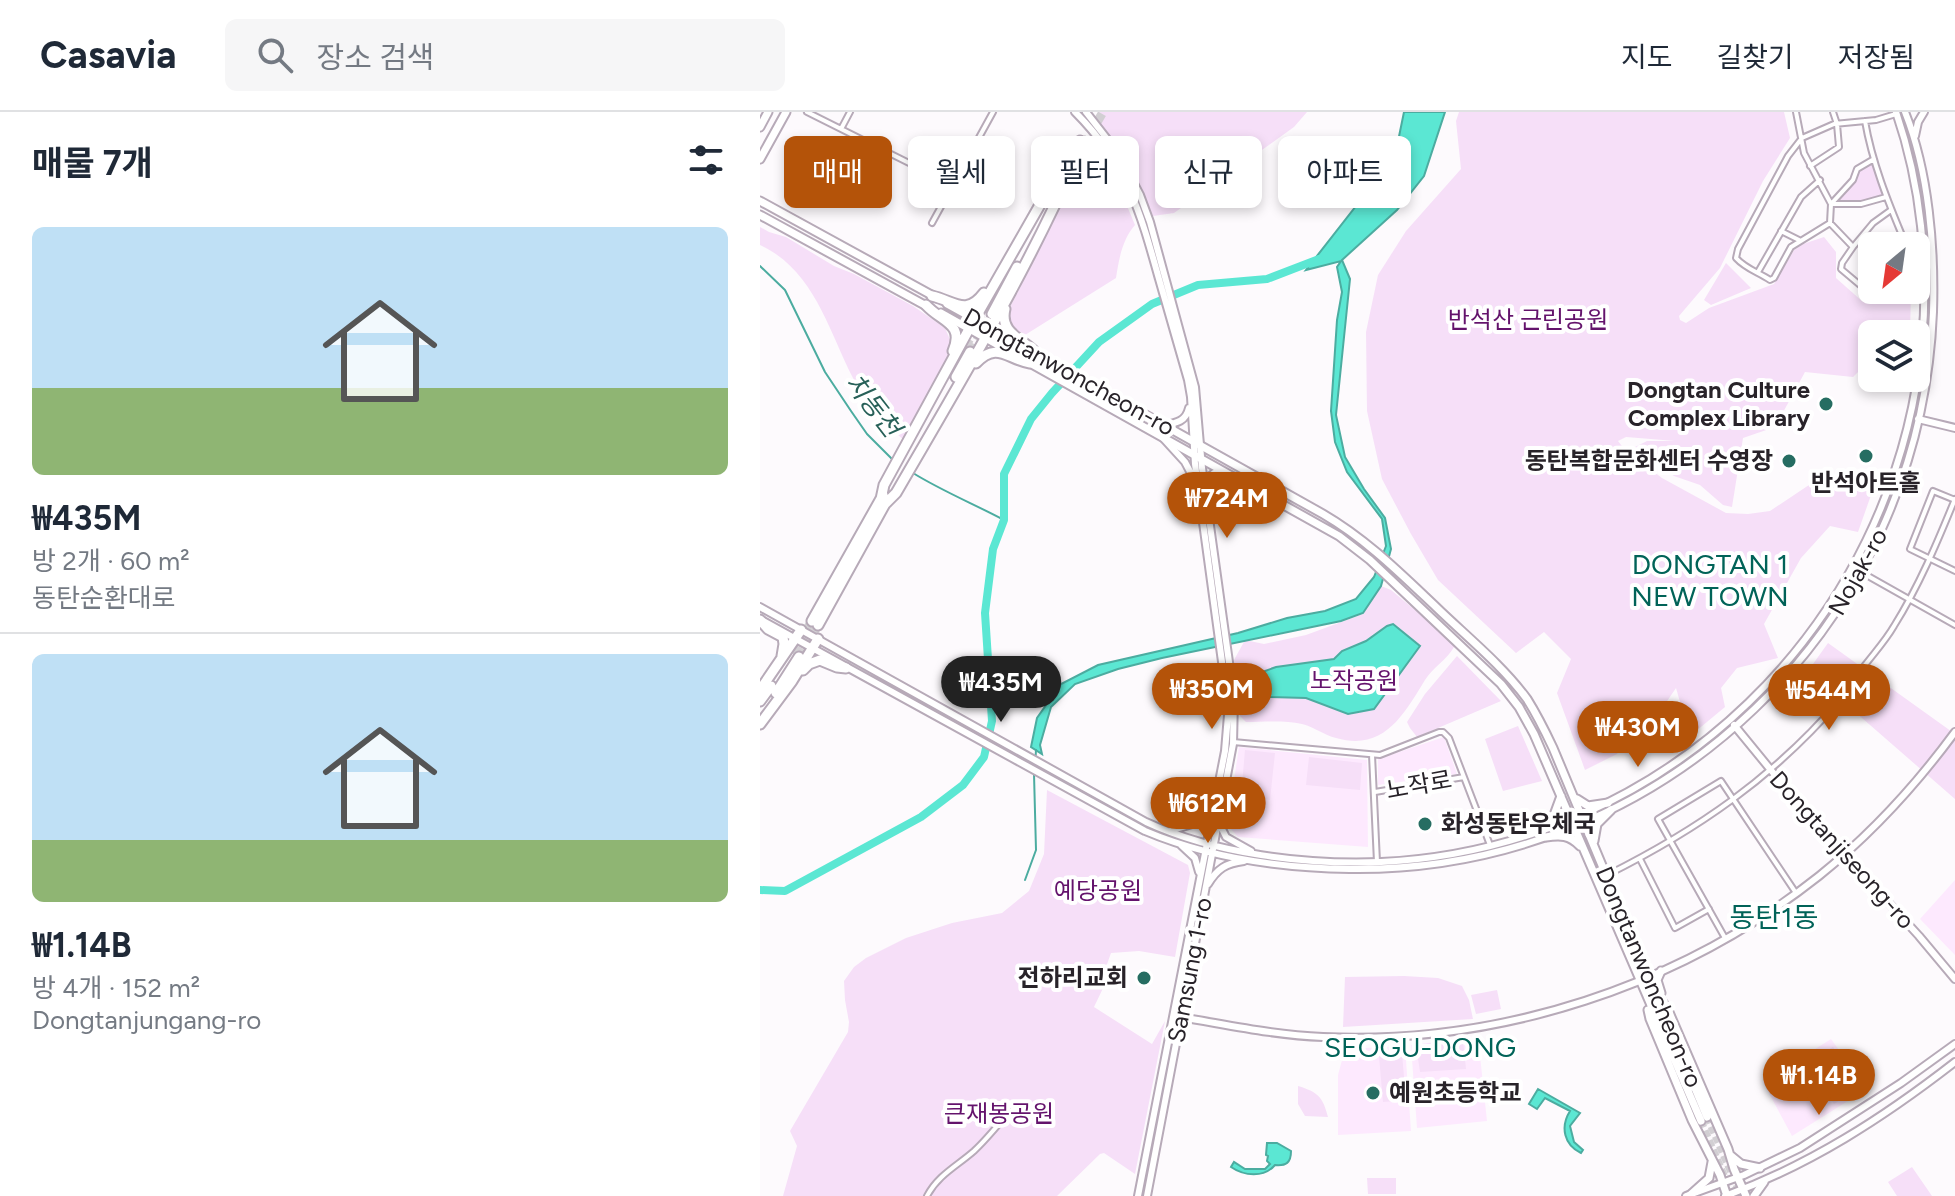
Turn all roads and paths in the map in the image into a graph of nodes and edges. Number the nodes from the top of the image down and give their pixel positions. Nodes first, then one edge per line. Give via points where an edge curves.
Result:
1 (768, 112) edge
2 (786, 112) edge
3 (807, 112) edge
4 (850, 112) edge
5 (993, 112) edge
6 (1075, 112) edge
7 (1086, 112) edge
8 (1796, 112) edge
9 (1833, 112) edge
10 (1900, 112) edge
11 (1924, 112) edge
12 (1865, 121) junction
13 (1837, 124) junction
14 (760, 127) edge
15 (841, 129) junction
16 (980, 136) edge
17 (1802, 138) junction
18 (1914, 140) junction
19 (1905, 141) junction
20 (760, 159) edge
21 (1874, 159) junction
22 (908, 162) edge
23 (1810, 166) junction
24 (1820, 180) junction
25 (1886, 197) junction
26 (760, 201) edge
27 (1831, 204) junction
28 (940, 208) edge
29 (1038, 208) edge
30 (1044, 208) edge
31 (1048, 208) edge
32 (1055, 208) edge
33 (1891, 210) junction
34 (760, 215) edge
35 (932, 223) dead end
36 (1830, 223) junction
37 (1781, 231) junction
38 (1901, 232) edge
39 (1799, 240) junction
40 (1853, 247) junction
41 (1154, 250) junction
42 (1758, 272) junction
43 (1000, 276) junction
44 (1858, 283) edge
45 (1014, 285) junction
46 (929, 300) junction
47 (1924, 320) edge
48 (972, 324) junction
49 (991, 329) junction
50 (986, 338) junction
51 (968, 350) tunnel mouth
52 (1930, 353) edge
53 (1037, 354) junction
54 (1185, 359) junction
55 (951, 362) junction
56 (1030, 363) junction
57 (967, 370) junction
58 (1915, 392) edge
59 (1925, 392) edge
60 (1191, 397) junction
61 (1910, 418) junction
62 (1919, 420) junction
63 (1165, 425) junction
64 (1955, 428) edge
65 (1161, 436) junction
66 (1196, 443) junction
67 (1903, 447) junction
68 (913, 449) junction
69 (1911, 450) junction
70 (1197, 456) junction
71 (1239, 479) junction
72 (1202, 495) junction
73 (1955, 499) edge
74 (1866, 543) junction
75 (1874, 548) junction
76 (1930, 559) junction
77 (1852, 567) junction
78 (1955, 571) edge
79 (1861, 572) junction
80 (1909, 599) junction
81 (760, 607) edge
82 (760, 619) edge
83 (815, 623) tunnel mouth
84 (1955, 625) edge
85 (798, 634) junction
86 (815, 644) junction
87 (1225, 658) junction
88 (781, 661) junction
89 (846, 668) junction
90 (792, 681) junction
91 (760, 690) edge
92 (1757, 694) junction
93 (760, 701) edge
94 (1764, 701) junction
95 (760, 715) edge
96 (1730, 720) junction
97 (760, 724) edge
98 (1736, 727) junction
99 (1954, 733) edge
100 (1707, 739) junction
101 (1233, 742) junction
102 (1712, 746) junction
103 (1372, 755) junction
104 (1771, 769) junction
105 (1464, 777) junction
106 (1374, 792) junction
107 (1572, 794) junction
108 (1561, 796) junction
109 (1734, 800) junction
110 (1214, 804) junction
111 (1612, 805) junction
112 (1220, 814) junction
113 (1583, 819) junction
114 (1573, 823) junction
115 (1168, 831) junction
116 (1542, 834) junction
117 (1190, 842) junction
118 (1671, 842) junction
119 (1179, 843) junction
120 (1593, 843) junction
121 (1210, 847) junction
122 (1491, 849) junction
123 (1597, 852) junction
124 (1585, 853) junction
125 (1845, 854) junction
126 (1253, 857) junction
127 (1640, 859) junction
128 (1377, 862) junction
129 (1405, 864) junction
130 (1607, 875) junction
131 (1202, 886) junction
132 (1796, 893) junction
133 (1709, 909) junction
134 (1726, 939) junction
135 (1661, 971) junction
136 (1649, 977) junction
137 (1955, 979) edge
138 (1639, 981) junction
139 (1655, 993) junction
140 (1646, 996) junction
141 (1668, 1010) junction
142 (1173, 1015) junction
143 (1181, 1017) junction
144 (1192, 1019) junction
145 (1179, 1029) junction
146 (1955, 1044) edge
147 (1955, 1062) edge
148 (1009, 1112) dead end
149 (1729, 1152) junction
150 (1710, 1157) junction
151 (1760, 1168) junction
152 (1737, 1178) junction
153 (1764, 1182) junction
154 (1723, 1184) junction
155 (1744, 1193) edge
156 (1688, 1195) edge
157 (927, 1196) edge
158 (1138, 1196) edge
159 (1147, 1196) edge
160 (1726, 1196) edge
161 (1754, 1196) edge

1 - 14 main road
2 - 20 main road
3 - 15 street
4 - 15 street
5 - 16 street
6 - 41 street via 1128,185
7 - 41 street via 1129,173 1145,208
8 - 17 street
9 - 13 street
10 - 12 street
10 - 18 street, Nojak-ro
10 - 19 street, Nojak-ro
11 - 18 street
12 - 13 street
12 - 21 street
13 - 17 street
13 - 23 street via 1839,147
15 - 22 street
17 - 23 street
17 - 42 street via 1738,249 1736,258
18 - 19 street
18 - 52 street, Nojak-ro via 1933,263
19 - 47 street, Nojak-ro via 1918,207
21 - 25 street
21 - 27 street via 1857,169
23 - 24 street
24 - 27 street
24 - 37 street via 1801,197
25 - 27 street
25 - 33 street
26 - 46 main road, Dongtanwoncheon-ro
27 - 36 street
28 - 35 street
29 - 43 highway
30 - 31 highway via 988,313
32 - 45 highway
33 - 38 street
33 - 40 street
34 - 46 main road, Dongtanwoncheon-ro
36 - 39 street
36 - 40 street
37 - 39 street
37 - 42 street
39 - 42 street via 1774,278
40 - 44 street via 1841,269
41 - 54 street
43 - 46 highway via 967,307 943,298
43 - 48 highway
45 - 49 highway
45 - 53 highway via 1003,320 1010,333
46 - 48 main road, Dongtanwoncheon-ro
46 - 55 highway via 934,314 956,332
48 - 49 main road, Dongtanwoncheon-ro
48 - 50 main road, Dongtanwoncheon-ro
48 - 55 highway
49 - 50 highway
49 - 53 main road, Dongtanwoncheon-ro
50 - 56 main road, Dongtanwoncheon-ro
50 - 57 highway
51 - 68 highway
53 - 63 main road, Dongtanwoncheon-ro
54 - 60 street
54 - 66 street via 1197,399
55 - 68 highway
56 - 57 highway via 990,352
56 - 65 main road, Dongtanwoncheon-ro
57 - 68 highway
58 - 61 street, Nojak-ro
59 - 62 street, Nojak-ro
60 - 63 street via 1187,416
60 - 66 street
61 - 62 street
61 - 67 street, Nojak-ro
62 - 64 street
62 - 69 street, Nojak-ro
63 - 66 main road, Dongtanwoncheon-ro
65 - 70 main road, Dongtanwoncheon-ro
65 - 72 street via 1190,470
66 - 70 street
66 - 107 main road, Dongtanwoncheon-ro via 1330,518 1396,569 1522,693
67 - 69 street
67 - 74 street, Nojak-ro
68 - 83 highway
69 - 75 street, Nojak-ro
70 - 71 main road, Dongtanwoncheon-ro
70 - 72 street
71 - 72 street via 1214,473
71 - 108 main road, Dongtanwoncheon-ro via 1325,527 1370,560 1501,684 1534,734
72 - 87 street
73 - 76 street
73 - 76 street via 1933,491 1910,549
74 - 75 street
74 - 77 street, Nojak-ro
75 - 79 street, Nojak-ro
76 - 78 street
76 - 80 street
77 - 79 street
77 - 92 street, Nojak-ro via 1811,631
79 - 80 street
79 - 94 street, Nojak-ro via 1819,637
80 - 84 street
80 - 104 street via 1842,698
81 - 85 street
82 - 85 street
82 - 88 highway via 783,637
85 - 86 street
85 - 88 highway
86 - 89 street
86 - 90 highway
86 - 115 street
87 - 101 street, Samsung 1-ro via 1234,698
87 - 110 street, Samsung 1-ro via 1227,729
88 - 91 highway
89 - 90 highway via 820,660
89 - 119 street via 1145,831
90 - 97 highway
92 - 94 street
92 - 96 street, Nojak-ro
93 - 95 highway via 796,655
94 - 98 street, Nojak-ro
96 - 98 street, Dongtanjiseong-ro
96 - 100 street, Nojak-ro
98 - 102 street, Nojak-ro
98 - 104 street, Dongtanjiseong-ro
99 - 125 street
100 - 102 street via 1713,740
100 - 111 street, Nojak-ro
101 - 103 street, 노작로
101 - 112 street, Samsung 1-ro
102 - 111 street, Nojak-ro via 1657,785
103 - 105 street, 노작로 via 1443,732
103 - 106 street, 노작로
104 - 109 street
104 - 125 street, Dongtanjiseong-ro
105 - 106 street, 노작로
105 - 122 street, 노작로
106 - 128 street, 노작로
107 - 111 main road via 1586,805
107 - 113 main road, Dongtanwoncheon-ro
108 - 114 main road, Dongtanwoncheon-ro
108 - 116 main road
109 - 118 street
109 - 118 street via 1721,781 1658,819
109 - 132 street
110 - 115 street via 1199,822
110 - 121 street, Samsung 1-ro
111 - 113 street, Nojak-ro
111 - 120 main road via 1597,824
112 - 121 street, Samsung 1-ro
112 - 126 street via 1223,833
113 - 114 street, Nojak-ro
113 - 120 main road, Dongtanwoncheon-ro
114 - 116 street, Nojak-ro
114 - 124 main road, Dongtanwoncheon-ro
115 - 117 street
116 - 122 street, Nojak-ro
116 - 124 main road via 1565,835
117 - 119 street
117 - 121 street, Nojak-ro
118 - 127 street
118 - 133 street
119 - 131 street via 1195,858
120 - 123 main road, Dongtanwoncheon-ro
121 - 126 street, Nojak-ro
121 - 131 street, Samsung 1-ro
122 - 129 street, Nojak-ro
123 - 124 main road
123 - 130 main road, Dongtanwoncheon-ro
124 - 138 main road, Dongtanwoncheon-ro
125 - 132 street
125 - 137 street, Dongtanjiseong-ro
126 - 128 street, Nojak-ro
126 - 129 street, Nojak-ro via 1322,869
126 - 131 street via 1224,866
127 - 130 street
127 - 133 street via 1675,928
128 - 129 street, Nojak-ro
130 - 136 main road, Dongtanwoncheon-ro
131 - 142 street, Samsung 1-ro
131 - 143 street, Samsung 1-ro
132 - 134 street
133 - 134 street
134 - 135 street
135 - 136 street
135 - 141 main road via 1658,988
136 - 138 street
136 - 139 main road, Dongtanwoncheon-ro
138 - 140 main road, Dongtanwoncheon-ro
138 - 144 street via 1550,1011 1444,1032 1322,1037
139 - 140 main road, Dongtanwoncheon-ro via 1704,1119
139 - 141 main road
140 - 150 main road via 1650,1019
141 - 149 main road
142 - 143 street
142 - 158 street, Samsung 1-ro
143 - 144 street
143 - 145 street, Samsung 1-ro
144 - 145 street
145 - 159 street, Samsung 1-ro
146 - 151 street via 1800,1148
147 - 153 street via 1842,1141
148 - 157 street
149 - 150 main road via 1720,1160
149 - 151 main road via 1741,1164
149 - 152 main road
150 - 154 main road
150 - 156 main road via 1709,1178
151 - 152 street
152 - 154 street
152 - 155 main road
153 - 155 street
153 - 161 main road
154 - 156 street
154 - 160 main road
155 - 160 street

